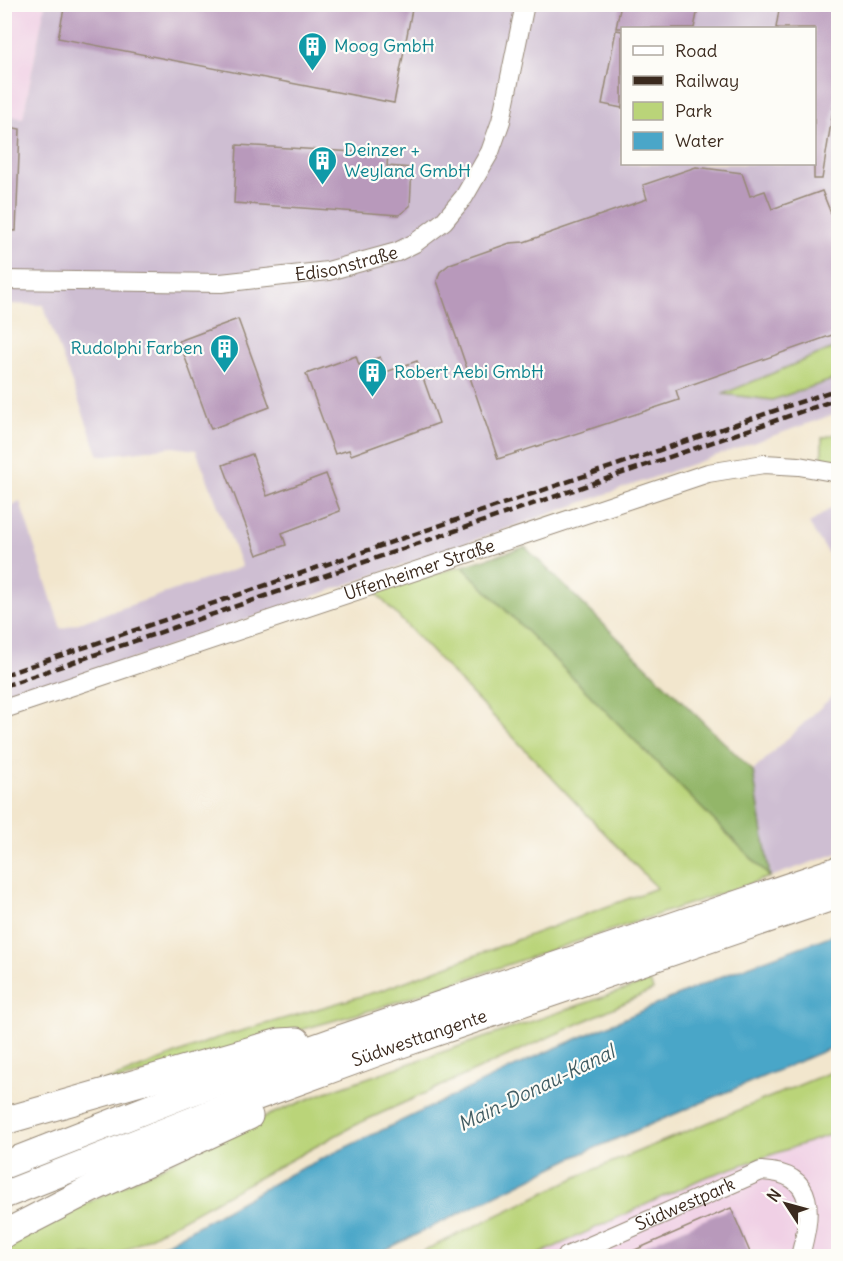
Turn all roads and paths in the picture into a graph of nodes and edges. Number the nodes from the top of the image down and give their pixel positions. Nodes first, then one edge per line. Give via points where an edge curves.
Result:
1 (525, 4) edge
2 (4, 280) edge
3 (838, 473) edge
4 (4, 709) edge
5 (838, 870) edge
6 (838, 895) edge
7 (343, 1038) junction
8 (381, 1051) junction
9 (5, 1121) edge
10 (4, 1165) edge
11 (4, 1195) edge
12 (4, 1234) edge
13 (567, 1257) edge
14 (800, 1257) edge

1 - 2 street, Edisonstraße via 501,120 490,152 464,197 444,221 415,243 397,252 328,271 245,281 197,284
3 - 4 street, Uffenheimer Straße via 764,464 708,472
5 - 7 highway, Südwesttangente
6 - 8 highway, Südwesttangente
7 - 9 highway via 280,1042
7 - 10 highway, Südwesttangente
8 - 11 highway, Südwesttangente
8 - 12 highway
13 - 14 street, Südwestpark via 761,1171 776,1171 795,1180 805,1191 808,1225

